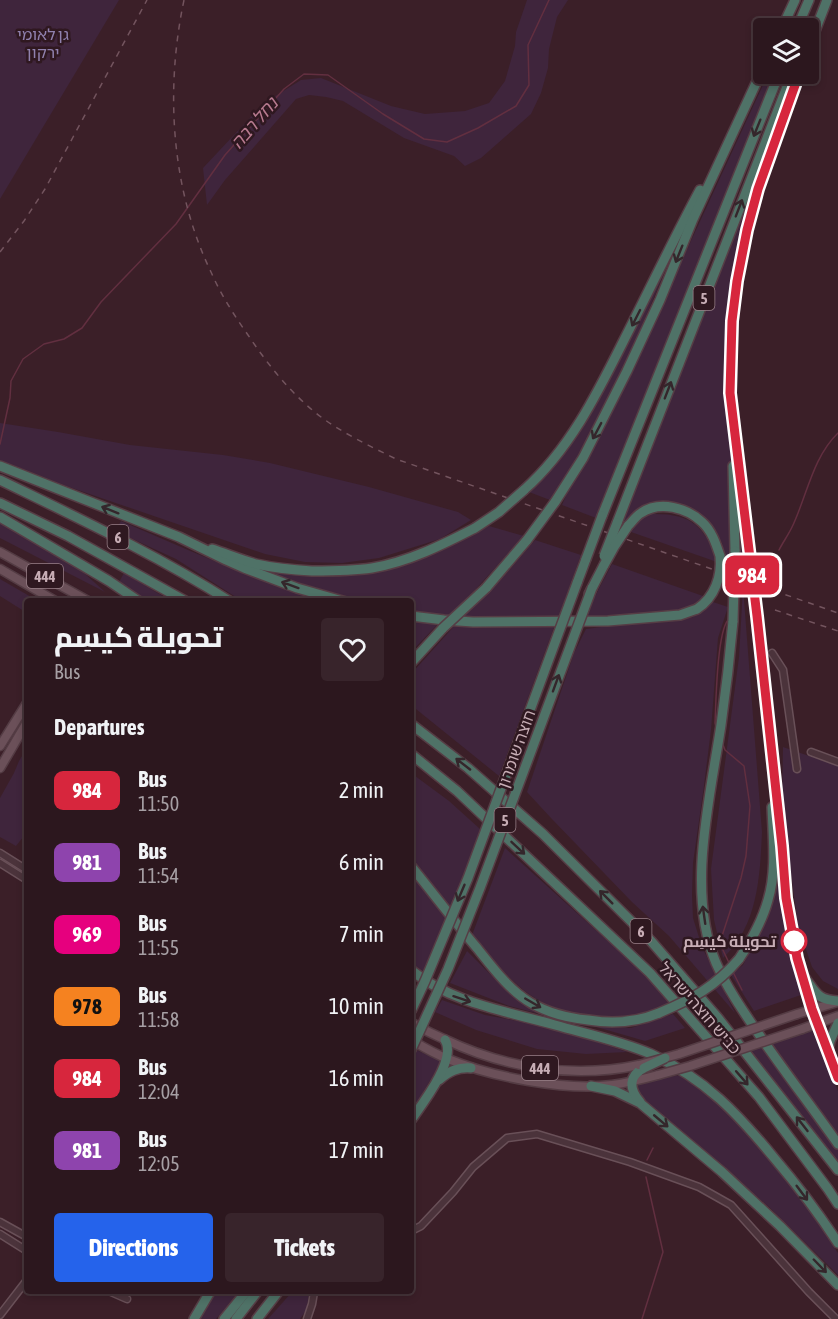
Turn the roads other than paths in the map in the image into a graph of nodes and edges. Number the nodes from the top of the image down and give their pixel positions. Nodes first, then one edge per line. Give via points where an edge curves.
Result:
1 (795, 0) edge
2 (809, 0) edge
3 (825, 0) edge
4 (787, 18) edge
5 (801, 18) edge
6 (816, 18) edge
7 (819, 18) edge
8 (756, 84) edge
9 (775, 84) edge
10 (788, 84) edge
11 (795, 84) edge
12 (740, 117) junction
13 (733, 419) junction
14 (3, 467) edge
15 (1, 480) edge
16 (0, 503) edge
17 (0, 517) edge
18 (179, 537) junction
19 (0, 552) edge
20 (70, 558) junction
21 (602, 565) junction
22 (0, 568) edge
23 (50, 598) edge
24 (83, 598) edge
25 (124, 598) edge
26 (134, 598) edge
27 (180, 598) edge
28 (225, 598) edge
29 (332, 598) edge
30 (414, 616) edge
31 (443, 628) junction
32 (772, 653) dead end
33 (414, 654) edge
34 (414, 660) edge
35 (24, 708) edge
36 (414, 726) edge
37 (24, 727) edge
38 (0, 746) edge
39 (811, 752) dead end
40 (414, 756) edge
41 (838, 762) edge
42 (0, 768) edge
43 (797, 769) dead end
44 (775, 816) junction
45 (0, 853) edge
46 (0, 863) edge
47 (24, 868) edge
48 (414, 870) edge
49 (24, 878) edge
50 (414, 972) edge
51 (801, 973) junction
52 (838, 1001) edge
53 (414, 1004) edge
54 (812, 1009) junction
55 (838, 1016) edge
56 (817, 1023) junction
57 (838, 1023) edge
58 (414, 1024) edge
59 (445, 1040) junction
60 (414, 1042) edge
61 (414, 1043) edge
62 (828, 1054) junction
63 (665, 1058) joint
64 (447, 1059) junction
65 (642, 1066) junction
66 (471, 1068) junction
67 (838, 1078) edge
68 (632, 1081) junction
69 (433, 1086) junction
70 (591, 1086) junction
71 (640, 1103) junction
72 (414, 1115) edge
73 (838, 1144) edge
74 (838, 1170) edge
75 (838, 1204) edge
76 (0, 1222) edge
77 (414, 1230) edge
78 (0, 1234) edge
79 (24, 1235) edge
80 (838, 1244) edge
81 (24, 1249) edge
82 (24, 1284) edge
83 (838, 1285) edge
84 (116, 1294) edge
85 (209, 1294) edge
86 (244, 1294) edge
87 (255, 1294) edge
88 (276, 1294) edge
89 (314, 1294) edge
90 (127, 1299) dead end
91 (0, 1315) edge
92 (194, 1319) edge
93 (224, 1319) edge
94 (236, 1319) edge
95 (257, 1319) edge
96 (307, 1319) edge
97 (836, 1319) edge

1 - 4 highway
2 - 5 highway
3 - 6 highway
3 - 7 highway
8 - 12 highway
9 -> 53 highway, חוצה שומרון / 5, bridge via 602,516 468,878
21 -> 10 highway, חוצה שומרון / 5, bridge
11 - 13 highway via 758,189 737,281 730,363
12 -> 18 highway, bridge via 578,427 549,465 499,512 428,551 349,571 256,564
12 -> 31 highway, bridge via 660,300 583,458 527,540 486,588
13 - 44 highway, bridge via 771,740
73 -> 13 highway, bridge via 727,986 707,933 702,864 733,621
18 -> 14 highway
15 - 28 highway, 6 via 108,532
16 - 27 highway, 6
17 - 20 highway
29 -> 18 highway via 226,561
19 - 24 main road, 444
20 - 25 highway
20 - 26 highway
21 - 30 highway, bridge via 641,513 664,506 678,508 704,523 715,539 721,568 712,594 697,609 680,615 608,621 473,622
61 -> 21 highway, חוצה שומרון / 5, bridge via 476,898
22 - 23 main road, 444
31 - 33 highway
31 - 34 highway
32 - 43 street via 783,670
35 - 38 main road
74 -> 36 highway, כביש חוצה ישראל / 6 via 718,1018 651,941 543,834
37 - 42 main road
39 - 41 street
40 -> 75 highway, כביש חוצה ישראל / 6 via 457,790 650,973 759,1097
48 -> 44 highway, bridge via 497,972 531,1003 573,1018 613,1023 638,1021 696,997 739,959 768,900
44 - 51 highway
45 - 47 street
46 - 49 street
50 -> 80 highway via 449,994 633,1047 686,1073 740,1116 803,1193
51 - 52 highway via 820,997
51 - 54 highway
52 - 54 main road
54 - 56 highway
54 - 63 main road, bridge
55 - 56 main road, 444
56 - 62 highway
56 - 68 main road, 444, bridge via 690,1066
57 - 62 highway
58 - 59 main road, 444
59 - 64 highway
59 - 65 main road, 444 via 517,1065 553,1070
60 - 64 main road, 444
62 - 67 highway
63 - 65 highway, bridge
64 - 66 main road, 444
64 - 69 highway
65 - 68 highway
66 - 69 highway via 452,1070
66 - 70 main road, 444 via 547,1083
68 - 70 main road, 444
68 - 71 highway
69 - 72 highway
70 - 71 highway via 615,1090
71 -> 83 highway via 722,1172
76 - 79 street
77 - 97 street via 473,1167 507,1138 537,1134 699,1187 730,1204
78 - 81 street
82 - 91 street
84 - 90 street
85 - 92 highway
86 - 93 highway
87 - 94 highway
88 - 95 highway
89 - 96 street

